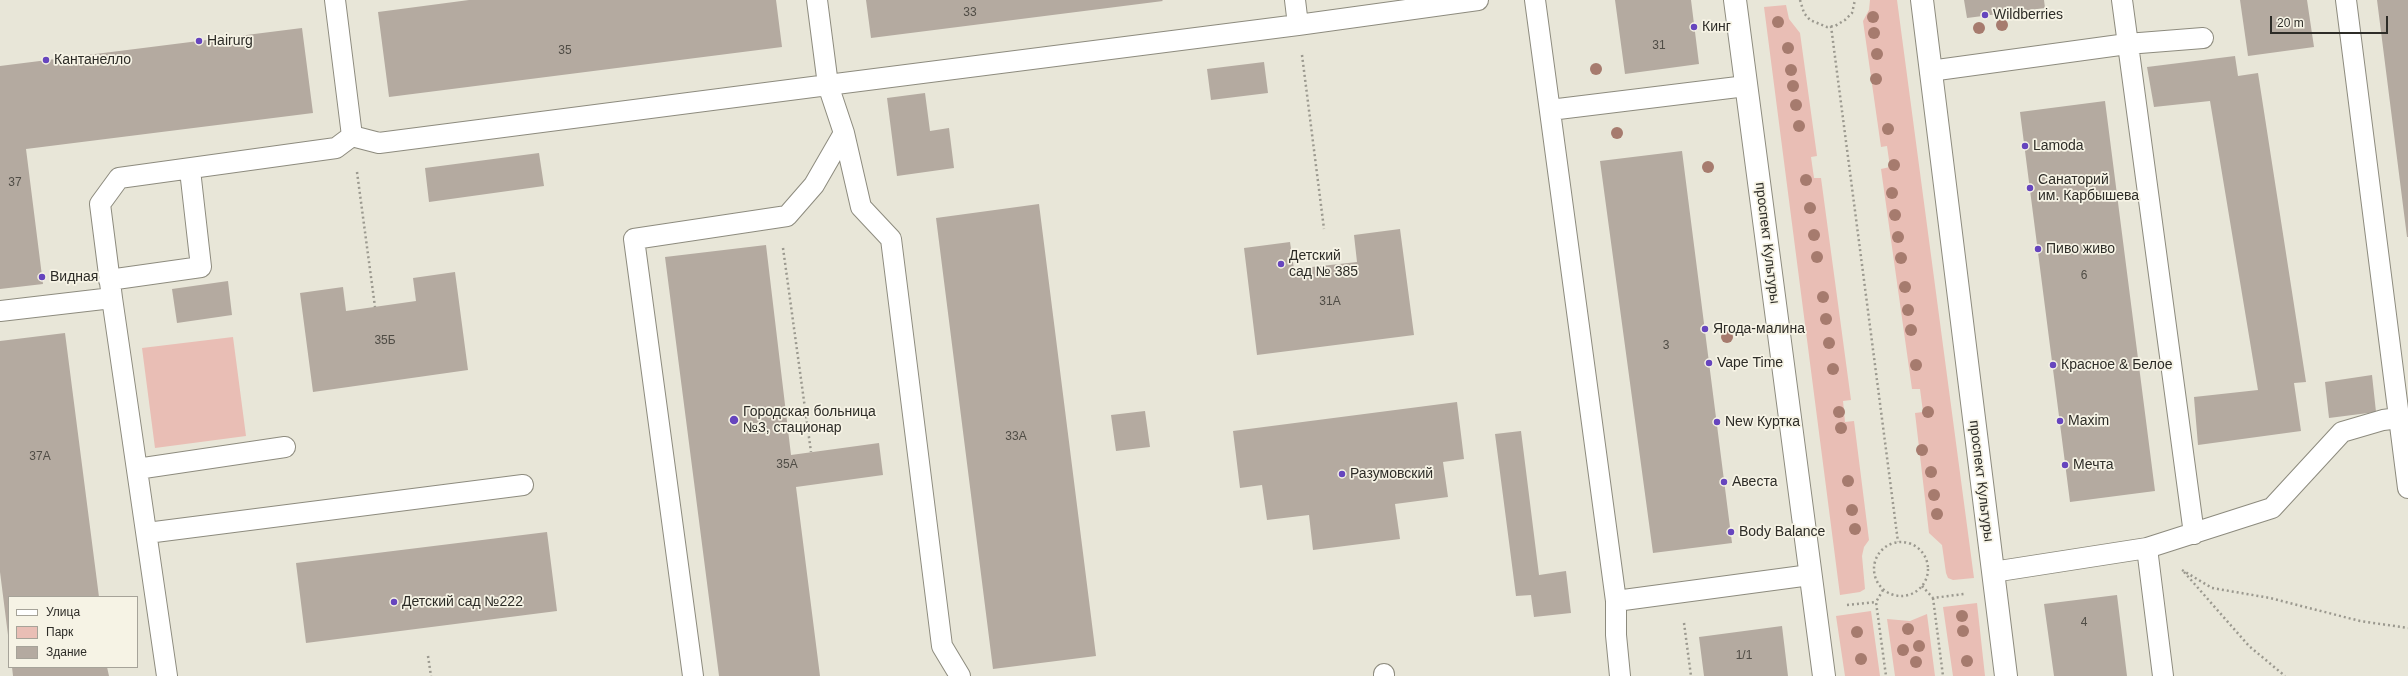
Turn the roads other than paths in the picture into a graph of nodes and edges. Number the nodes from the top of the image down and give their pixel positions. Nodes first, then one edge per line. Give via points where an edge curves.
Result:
1 (335, 0) edge
2 (817, 0) edge
3 (1295, 0) edge
4 (1478, 0) edge
5 (1535, 0) edge
6 (1735, 0) edge
7 (1922, 0) edge
8 (2122, 0) edge
9 (2346, 0) edge
10 (1298, 25) junction
11 (2203, 38) dead end
12 (2127, 44) junction
13 (1930, 71) junction
14 (828, 85) junction
15 (1746, 86) junction
16 (1550, 110) junction
17 (844, 133) junction
18 (352, 136) junction
19 (190, 170) junction
20 (111, 289) junction
21 (0, 310) edge
22 (2402, 391) edge
23 (2399, 418) junction
24 (285, 447) dead end
25 (137, 469) junction
26 (524, 485) dead end
27 (2408, 488) edge
28 (147, 533) junction
29 (2194, 534) junction
30 (2147, 554) junction
31 (1993, 572) junction
32 (1810, 575) junction
33 (1616, 601) junction
34 (167, 676) edge
35 (693, 676) edge
36 (960, 676) edge
37 (1620, 676) edge
38 (1824, 676) edge
39 (2006, 676) edge
40 (2163, 676) edge

1 - 18 lane
2 - 14 lane
3 - 10 lane
4 - 10 lane
5 - 16 lane
6 - 15 street, проспект Культуры
7 - 13 street, проспект Культуры
8 - 12 lane
9 - 22 lane
10 - 14 lane
11 - 12 lane
12 - 13 lane
12 - 29 lane
13 - 31 street, проспект Культуры
14 - 17 lane
14 - 18 lane via 379,143
15 - 16 lane
15 - 32 street, проспект Культуры
16 - 33 lane
17 - 35 lane via 814,185 787,216 634,239
17 - 36 lane via 861,207 891,239 942,646
18 - 19 lane via 336,148
19 - 20 lane via 119,178 100,204
19 - 20 lane via 201,267
20 - 21 lane
20 - 25 lane
22 - 23 lane
23 - 27 lane
23 - 29 lane via 2342,432 2272,508
24 - 25 lane
25 - 28 lane
26 - 28 lane
28 - 34 lane
29 - 30 lane
30 - 31 lane
30 - 40 lane
31 - 39 street, проспект Культуры
32 - 33 lane
32 - 38 street, проспект Культуры
33 - 37 lane

